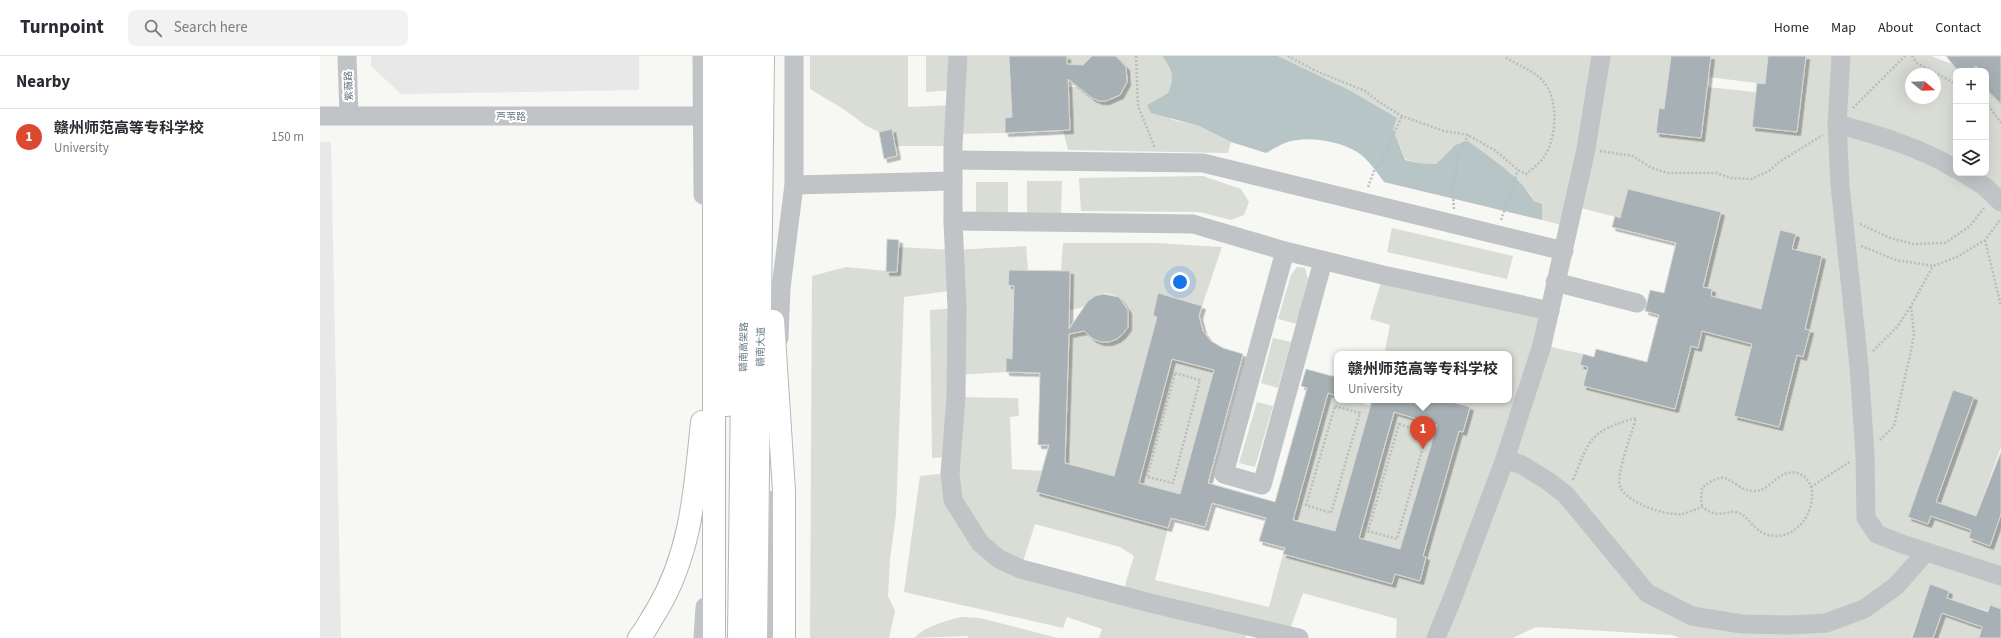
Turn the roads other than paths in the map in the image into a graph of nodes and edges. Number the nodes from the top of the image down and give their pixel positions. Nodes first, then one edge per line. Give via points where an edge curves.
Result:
1 (346, 56) edge
2 (702, 56) edge
3 (714, 56) edge
4 (728, 56) edge
5 (746, 56) edge
6 (763, 56) edge
7 (794, 56) edge
8 (958, 56) edge
9 (1601, 56) edge
10 (1841, 56) edge
11 (349, 115) junction
12 (320, 116) edge
13 (702, 116) junction
14 (1837, 124) junction
15 (953, 160) junction
16 (1953, 167) edge
17 (1968, 176) edge
18 (762, 180) junction
19 (953, 181) junction
20 (794, 184) junction
21 (1997, 198) edge
22 (953, 221) junction
23 (1564, 250) junction
24 (1285, 251) junction
25 (1323, 261) junction
26 (1555, 282) junction
27 (1638, 303) dead end
28 (1550, 311) junction
29 (780, 315) junction
30 (714, 326) junction
31 (778, 377) junction
32 (706, 388) junction
33 (1504, 459) junction
34 (1926, 552) junction
35 (2001, 576) edge
36 (1827, 631) edge
37 (639, 638) edge
38 (703, 638) edge
39 (714, 638) edge
40 (726, 638) edge
41 (738, 638) edge
42 (756, 638) edge
43 (770, 638) edge
44 (784, 638) edge
45 (790, 638) edge
46 (1299, 638) edge
47 (1436, 638) edge

1 - 11 street, 紫薇路
2 - 13 street
3 - 30 main road
4 - 40 main road, 赣南高架路
5 - 41 main road, 赣南高架路
6 - 18 main road, 赣南大道
7 - 20 street
8 - 15 street
9 - 23 street via 1586,148
10 - 14 street
11 - 12 street, 芦苇路
11 - 13 street, 芦苇路
13 - 32 street
14 - 16 street via 1877,135 1928,154
14 - 34 street via 1840,185 1857,240 1859,366 1866,518 1877,534
15 - 19 street
15 - 23 street via 1203,163
17 - 21 street
18 - 31 main road
18 - 42 main road, 赣南大道
19 - 20 street
19 - 22 street
20 - 29 street
22 - 24 street via 1193,224
22 - 46 street via 957,308 956,397 950,473 953,500 980,543 999,559 1020,569
23 - 26 street
24 - 25 street
24 - 25 street via 1224,474 1262,485
25 - 28 street
26 - 27 street
26 - 28 street
28 - 33 street via 1539,354
29 - 31 street
29 - 45 street via 789,431
30 - 32 main road
30 - 39 main road
31 - 43 street
31 - 44 main road via 784,491
32 - 37 main road via 692,515 681,560 664,598
32 - 38 street
33 - 36 street via 1522,465 1566,495 1647,593 1692,616 1742,624 1791,625
33 - 47 street
34 - 35 street
34 - 36 street via 1896,586

